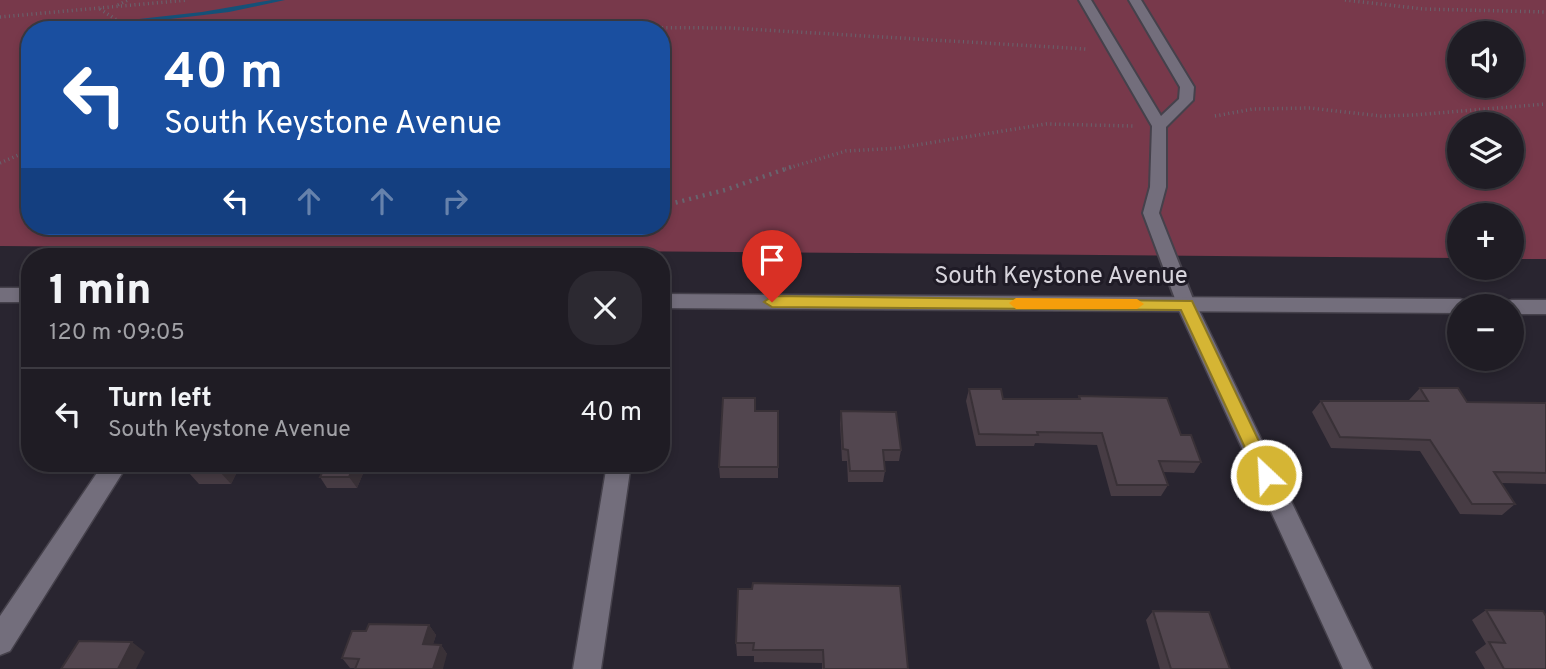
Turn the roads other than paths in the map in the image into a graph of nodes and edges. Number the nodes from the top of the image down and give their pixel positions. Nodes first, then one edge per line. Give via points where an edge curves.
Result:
1 (1086, 0) edge
2 (1135, 0) edge
3 (1159, 126) junction
4 (0, 295) edge
5 (21, 295) edge
6 (670, 301) edge
7 (1186, 304) junction
8 (1447, 306) edge
9 (1524, 307) edge
10 (1546, 307) edge
11 (111, 472) edge
12 (618, 472) edge
13 (0, 641) edge
14 (587, 669) edge
15 (1358, 669) edge

1 - 3 lane
2 - 3 lane via 1187,87 1186,100
3 - 7 lane via 1158,187 1151,213
4 - 5 main road
6 - 7 main road, South Keystone Avenue
7 - 8 main road, South Keystone Avenue
7 - 15 main road
9 - 10 main road
11 - 13 main road
12 - 14 main road

